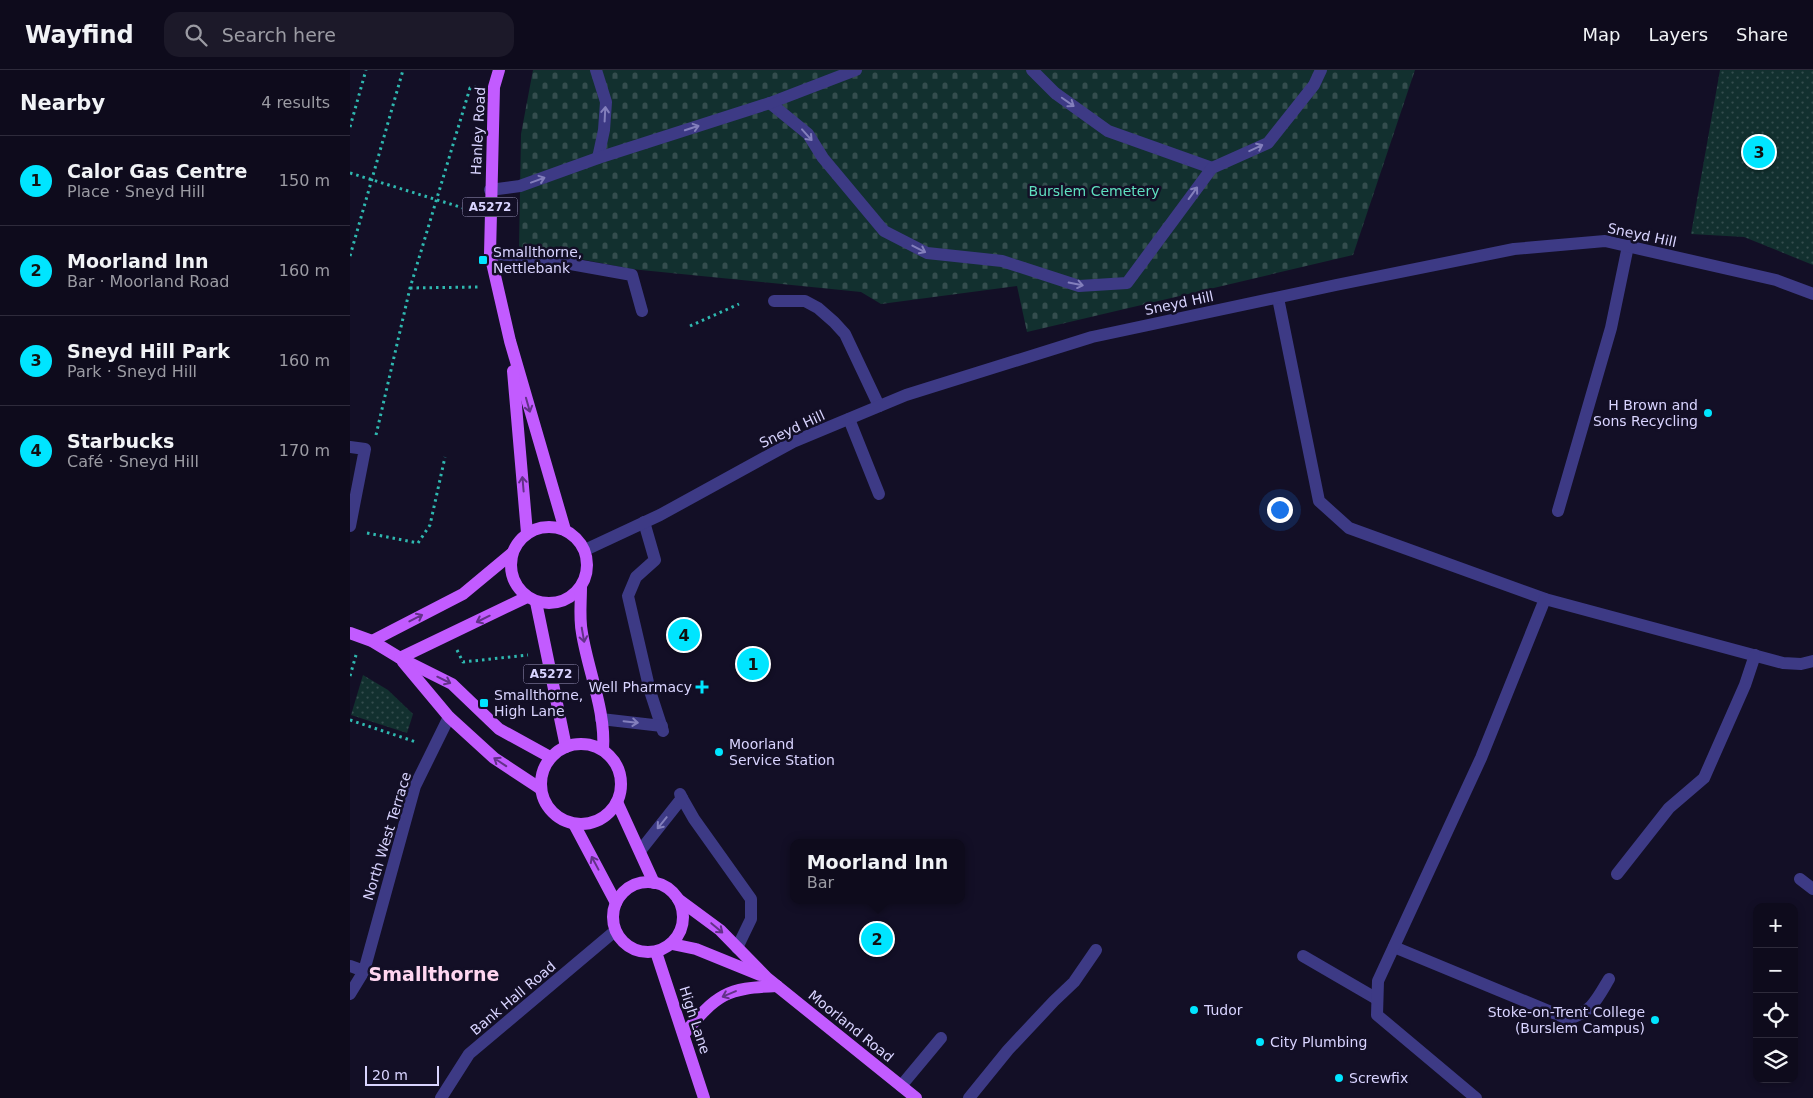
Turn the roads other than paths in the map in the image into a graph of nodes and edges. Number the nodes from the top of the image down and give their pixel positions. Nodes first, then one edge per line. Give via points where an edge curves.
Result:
1 (499, 70) edge
2 (596, 70) edge
3 (856, 70) edge
4 (1032, 70) edge
5 (1321, 70) edge
6 (770, 103) junction
7 (598, 158) junction
8 (1212, 168) junction
9 (490, 190) junction
10 (1628, 246) junction
11 (490, 254) junction
12 (1813, 294) edge
13 (1278, 298) junction
14 (774, 301) dead end
15 (642, 311) dead end
16 (510, 341) junction
17 (879, 406) junction
18 (849, 419) junction
19 (350, 447) edge
20 (878, 494) dead end
21 (1558, 511) dead end
22 (644, 522) junction
23 (355, 528) edge
24 (565, 530) junction
25 (527, 533) junction
26 (585, 550) junction
27 (511, 554) junction
28 (581, 587) junction
29 (532, 600) junction
30 (1545, 600) junction
31 (350, 633) edge
32 (372, 641) junction
33 (1755, 655) junction
34 (400, 658) junction
35 (1813, 661) edge
36 (449, 717) junction
37 (601, 719) junction
38 (566, 746) junction
39 (602, 750) junction
40 (550, 757) junction
41 (541, 789) junction
42 (617, 802) junction
43 (574, 824) junction
44 (640, 851) junction
45 (1617, 874) dead end
46 (1800, 879) dead end
47 (654, 883) junction
48 (1813, 889) edge
49 (678, 899) junction
50 (616, 903) junction
51 (615, 932) junction
52 (672, 944) junction
53 (1394, 947) junction
54 (737, 948) junction
55 (1096, 950) dead end
56 (656, 952) junction
57 (1303, 956) dead end
58 (350, 966) edge
59 (364, 971) junction
60 (767, 978) junction
61 (1609, 979) dead end
62 (777, 986) junction
63 (350, 994) edge
64 (1377, 999) junction
65 (684, 1034) junction
66 (941, 1038) dead end
67 (901, 1086) junction
68 (441, 1098) edge
69 (704, 1098) edge
70 (916, 1098) edge
71 (969, 1098) edge
72 (1476, 1098) edge

1 - 9 main road, Hanley Road / A5272 via 494,86
7 -> 2 street via 606,102
3 - 6 street
4 -> 8 street via 1056,93 1108,130
8 -> 5 street via 1268,143 1314,85
7 -> 6 street
6 -> 8 street via 808,134 823,158 884,231 927,253 1002,261 1079,286 1127,283
9 -> 7 street via 520,186
9 - 11 main road, Hanley Road / A5272
10 - 12 street, Sneyd Hill via 1776,280
10 - 13 street, Sneyd Hill via 1605,241 1514,249
10 - 21 street via 1611,328
11 - 15 street via 526,256 632,275
11 - 16 main road, Hanley Road / A5272
13 - 17 street, Sneyd Hill via 1092,337
13 - 30 street via 1319,501 1349,528
14 - 17 street via 806,301 834,322 845,334
16 -> 24 main road, Hanley Road / A5272
25 -> 16 main road, Hanley Road / A5272
17 - 18 street, Sneyd Hill
18 - 20 street
18 - 22 street, Sneyd Hill via 793,442
19 - 23 street via 365,449
22 - 26 street, Sneyd Hill
37 -> 22 street via 662,728 628,596 636,577 656,560
24 - 25 main road via 547,526
24 - 26 main road, A5272
25 - 27 main road
26 - 28 main road, A5272 via 587,564
27 - 29 main road, A5272 via 511,576 517,588
32 -> 27 main road via 463,594
28 - 29 main road via 561,602 548,604
28 -> 37 main road, A5272 via 582,632
29 -> 34 main road
29 - 38 main road, A5272 via 547,652
30 - 33 street
30 - 53 street via 1481,758
31 - 32 main road
32 - 34 main road
33 - 35 street via 1783,663
33 - 45 street via 1704,778 1669,808
34 - 36 main road
34 -> 40 main road via 452,684 499,729
41 -> 36 main road via 494,758
36 - 59 street, North West Terrace via 415,786
37 - 39 main road, A5272
38 - 39 main road via 579,744
38 - 40 main road
39 - 42 main road via 613,760 621,778
40 - 41 main road via 541,775
41 - 43 main road via 552,812
42 - 43 main road via 609,814 594,822
42 - 44 main road
50 -> 43 main road
44 - 47 main road
54 -> 44 street via 751,919 751,899 681,796
46 - 48 street
47 - 49 main road via 670,890
47 - 50 main road via 630,887
49 - 52 main road via 683,917 679,934
49 -> 54 main road, Moorland Road via 720,930
50 - 51 main road via 612,920
51 - 56 main road via 629,947 644,953
51 - 68 street, Bank Hall Road via 469,1054
52 - 56 main road
52 - 60 main road, Moorland Road via 696,949
53 - 61 street via 1568,1019 1581,1015 1592,1006
53 - 64 street via 1378,981
54 - 60 main road, Moorland Road
55 - 71 street via 1074,982 1015,1043
56 - 65 main road, High Lane
57 - 64 street
58 - 59 street
59 - 63 street, North West Terrace
60 - 62 main road, Moorland Road
62 -> 65 main road via 727,993 706,1008
62 - 67 main road, Moorland Road
64 - 72 street via 1376,1015
65 - 69 main road, High Lane
66 - 67 street
67 - 70 main road, Moorland Road

